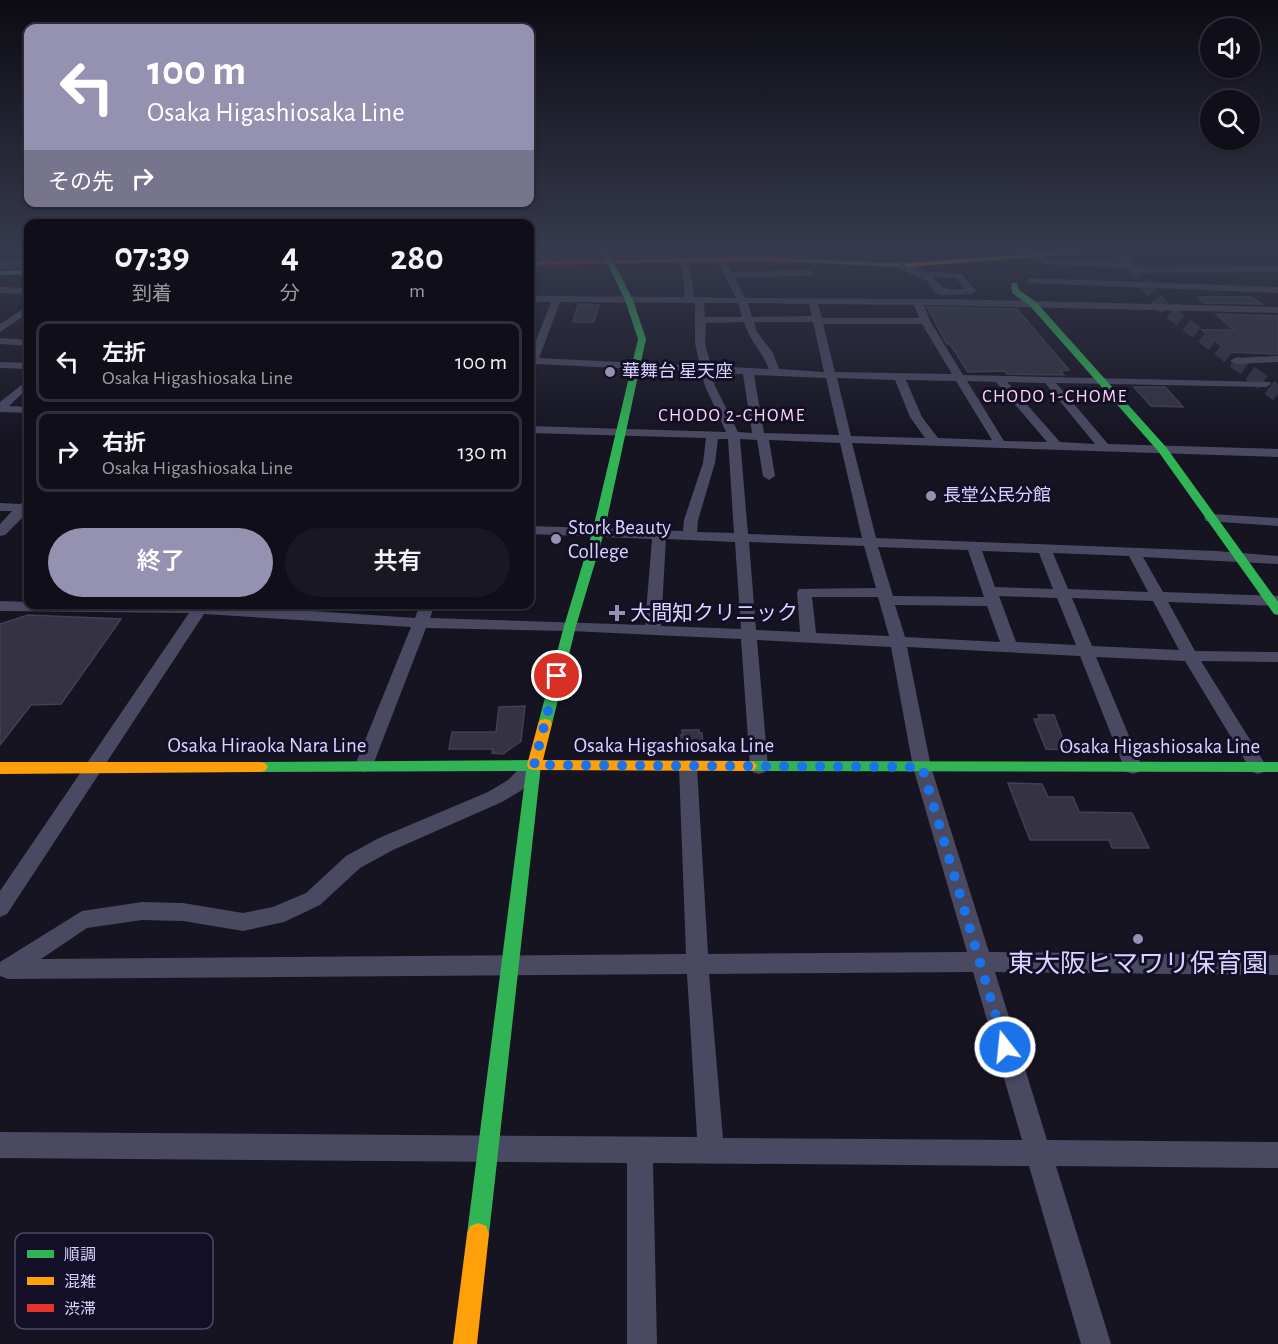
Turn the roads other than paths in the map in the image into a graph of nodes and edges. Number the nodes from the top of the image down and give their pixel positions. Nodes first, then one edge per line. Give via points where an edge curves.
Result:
1 (21, 314) edge
2 (551, 314) edge
3 (634, 314) edge
4 (699, 314) edge
5 (746, 314) edge
6 (816, 314) edge
7 (922, 314) edge
8 (1042, 314) edge
9 (747, 318) junction
10 (701, 320) junction
11 (817, 320) junction
12 (925, 321) junction
13 (0, 329) edge
14 (0, 341) edge
15 (24, 343) edge
16 (534, 354) edge
17 (1278, 359) edge
18 (1235, 361) dead end
19 (534, 364) edge
20 (0, 365) edge
21 (24, 366) edge
22 (637, 367) junction
23 (706, 369) junction
24 (748, 371) junction
25 (775, 372) junction
26 (830, 375) junction
27 (899, 377) junction
28 (961, 379) junction
29 (999, 380) junction
30 (1048, 380) junction
31 (1103, 381) junction
32 (1271, 385) edge
33 (24, 387) edge
34 (0, 408) edge
35 (24, 410) edge
36 (534, 429) edge
37 (622, 432) junction
38 (712, 435) junction
39 (734, 436) junction
40 (760, 437) junction
41 (845, 440) junction
42 (934, 442) junction
43 (1000, 444) junction
44 (1056, 446) junction
45 (1105, 448) junction
46 (1162, 449) junction
47 (1278, 454) edge
48 (769, 476) dead end
49 (24, 506) edge
50 (0, 507) edge
51 (24, 509) edge
52 (1211, 518) junction
53 (1278, 522) edge
54 (534, 530) edge
55 (0, 532) edge
56 (598, 533) junction
57 (659, 535) junction
58 (690, 536) junction
59 (742, 538) junction
60 (870, 543) junction
61 (975, 547) junction
62 (1045, 550) junction
63 (1134, 553) junction
64 (1239, 557) junction
65 (1278, 560) edge
66 (1063, 594) junction
67 (884, 596) junction
68 (992, 597) junction
69 (1158, 597) junction
70 (1276, 604) edge
71 (0, 606) edge
72 (24, 606) edge
73 (201, 609) edge
74 (229, 609) edge
75 (426, 609) edge
76 (419, 623) junction
77 (570, 626) junction
78 (653, 629) junction
79 (748, 633) junction
80 (808, 636) junction
81 (898, 640) junction
82 (1009, 646) junction
83 (1085, 650) junction
84 (1190, 656) junction
85 (1278, 657) edge
86 (363, 765) junction
87 (534, 765) junction
88 (688, 766) junction
89 (96, 767) junction
90 (759, 767) junction
91 (922, 767) junction
92 (1133, 767) junction
93 (1258, 767) junction
94 (1278, 767) edge
95 (0, 768) edge
96 (0, 908) edge
97 (981, 962) junction
98 (697, 964) junction
99 (1278, 965) edge
100 (510, 966) junction
101 (4, 971) edge
102 (0, 1145) edge
103 (487, 1150) junction
104 (640, 1150) junction
105 (711, 1151) junction
106 (1036, 1152) junction
107 (1278, 1155) edge
108 (465, 1344) edge
109 (642, 1344) edge
110 (1096, 1344) edge

1 - 13 street
2 - 16 street
3 - 22 street, Osaka Higashiosaka Line via 642,339
4 - 10 street
5 - 9 street
6 - 11 street
7 - 12 street
8 - 31 street
9 - 10 street
9 - 11 street
9 - 25 street
10 - 23 street via 700,343
11 - 12 street
11 - 26 street
12 - 28 street
14 - 15 street
17 - 18 street
19 - 22 street
20 - 21 street
22 - 23 street
22 - 37 street, Osaka Higashiosaka Line
23 - 24 street
23 - 39 street via 713,395
24 - 25 street
24 - 40 street
25 - 26 street
26 - 27 street
26 - 41 street
27 - 28 street
27 - 42 street via 916,417
28 - 29 street
28 - 43 street
29 - 30 street
29 - 44 street
30 - 31 street
30 - 45 street
31 - 32 street
31 - 46 street
33 - 34 street
34 - 35 street
36 - 37 street
37 - 38 street
37 - 56 street, Osaka Higashiosaka Line
38 - 39 street
38 - 58 street via 709,464 691,520
39 - 40 street
39 - 59 street
40 - 41 street
40 - 48 street
41 - 42 street
41 - 60 street
42 - 43 street
43 - 44 street
44 - 45 street
45 - 46 street
46 - 47 street
46 - 52 street
49 - 50 street
51 - 55 street
52 - 53 street
52 - 64 street
54 - 56 street
56 - 57 street
56 - 77 street, Osaka Higashiosaka Line
57 - 58 street
57 - 78 street
58 - 59 street
59 - 60 street
59 - 79 street
60 - 61 street
60 - 67 street
61 - 62 street
61 - 68 street
62 - 63 street
62 - 66 street
63 - 64 street
63 - 69 street
64 - 65 street
64 - 70 street
66 - 68 street
66 - 69 street
66 - 83 street
67 - 68 street
67 - 80 street via 804,592
67 - 81 street
68 - 82 street
69 - 70 street
69 - 84 street
71 - 72 street
73 - 89 street
74 - 76 street
75 - 76 street
76 - 77 street
76 - 86 street
77 - 78 street
77 - 87 street, Osaka Higashiosaka Line
78 - 79 street
79 - 80 street
79 - 90 street
80 - 81 street
81 - 82 street
81 - 91 street
82 - 83 street
83 - 84 street
83 - 92 street
84 - 85 street
84 - 93 street
86 - 87 street, Osaka Hiraoka Nara Line
86 - 89 street, Osaka Hiraoka Nara Line
87 - 88 street, Osaka Higashiosaka Line
87 - 100 street
87 - 101 street via 515,785 495,797 386,844 353,862 313,899 276,916 243,922 183,912 142,911 82,920
88 - 90 street, Osaka Higashiosaka Line
88 - 98 street
89 - 95 street, Osaka Hiraoka Nara Line
89 - 96 street
90 - 91 street, Osaka Higashiosaka Line
91 - 92 street, Osaka Higashiosaka Line
91 - 97 street
92 - 93 street, Osaka Higashiosaka Line
93 - 94 street, Osaka Higashiosaka Line
97 - 98 street
97 - 99 street
97 - 106 street
98 - 100 street
98 - 105 street
100 - 101 street
100 - 103 street
102 - 103 street
103 - 104 street
103 - 108 street
104 - 105 street
104 - 109 street
105 - 106 street
106 - 107 street
106 - 110 street

